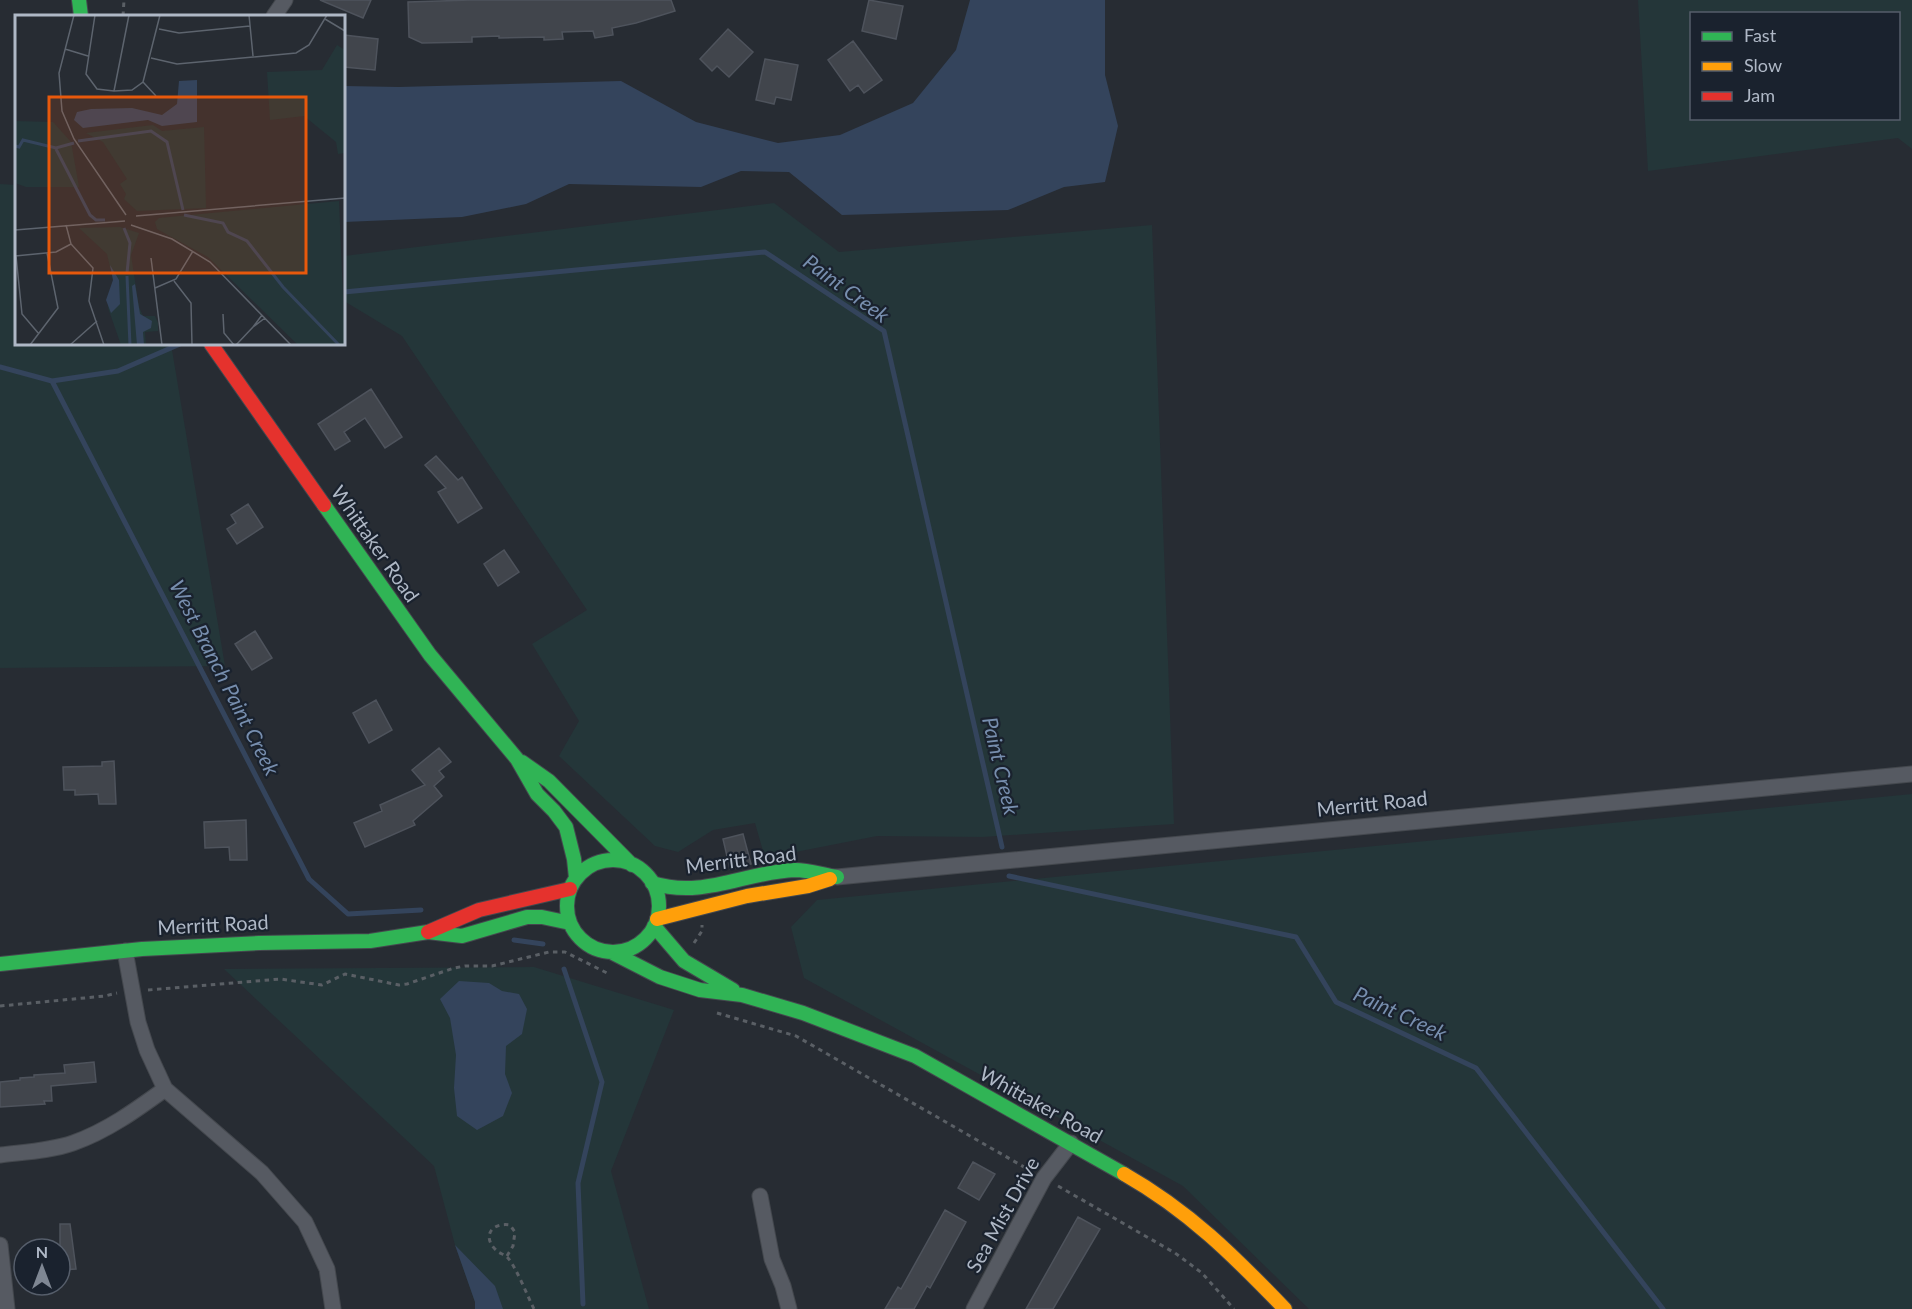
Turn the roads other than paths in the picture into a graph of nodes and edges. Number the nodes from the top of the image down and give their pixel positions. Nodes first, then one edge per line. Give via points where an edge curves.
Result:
1 (78, 0) edge
2 (285, 0) edge
3 (81, 15) edge
4 (275, 15) edge
5 (212, 345) edge
6 (517, 759) junction
7 (1912, 774) edge
8 (632, 865) junction
9 (837, 877) junction
10 (652, 883) junction
11 (573, 884) junction
12 (570, 923) junction
13 (655, 923) junction
14 (428, 933) junction
15 (125, 951) junction
16 (611, 952) junction
17 (0, 964) edge
18 (742, 995) junction
19 (165, 1089) junction
20 (1071, 1143) junction
21 (0, 1155) edge
22 (760, 1196) dead end
23 (0, 1245) edge
24 (7, 1309) edge
25 (333, 1309) edge
26 (789, 1309) edge
27 (974, 1309) edge
28 (1285, 1309) edge

1 - 3 main road
2 - 4 street
5 - 6 main road, Whittaker Road via 429,655
6 - 8 main road, Whittaker Road via 549,781
6 - 11 main road, Whittaker Road via 537,794 566,828 574,859
7 - 9 street, Merritt Road
8 - 10 main road
8 - 11 main road via 620,861 596,864
9 - 10 main road, Merritt Road via 796,870 690,890
9 - 13 main road, Merritt Road via 747,896
10 - 13 main road via 658,907
11 - 12 main road via 567,900
11 - 14 main road, Merritt Road via 450,920
12 - 14 main road, Merritt Road via 527,918 462,936
12 - 16 main road via 586,944
13 - 16 main road via 636,946
13 - 18 main road, Whittaker Road via 684,961
14 - 15 main road, Merritt Road via 370,942 259,943
15 - 17 main road, Merritt Road
15 - 19 street via 138,1022
16 - 18 main road, Whittaker Road via 660,977 690,987
18 - 20 main road, Whittaker Road via 803,1013 915,1056
19 - 21 street via 119,1121 83,1139
19 - 25 street via 262,1173 305,1222 327,1269
20 - 27 street, Sea Mist Drive via 1044,1178
20 - 28 main road, Whittaker Road via 1138,1182 1200,1225
22 - 26 street via 772,1259
23 - 24 street

